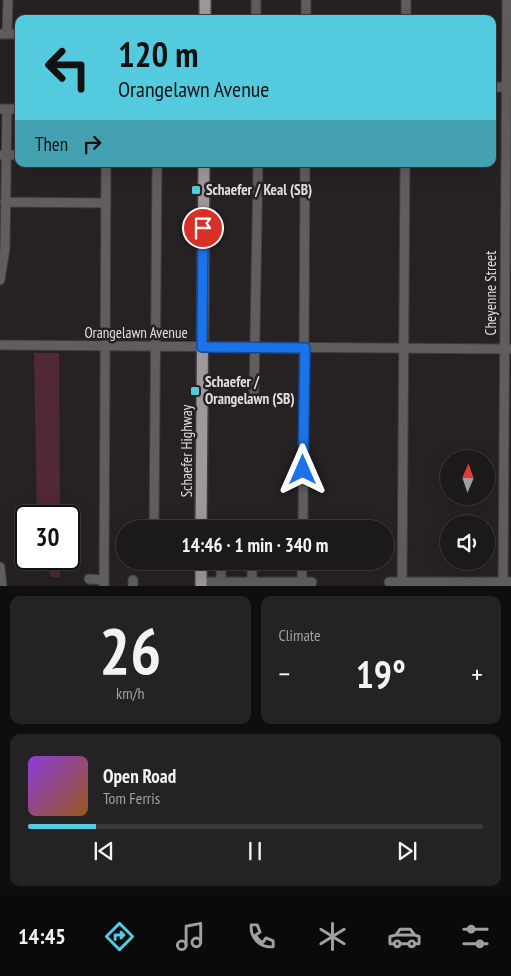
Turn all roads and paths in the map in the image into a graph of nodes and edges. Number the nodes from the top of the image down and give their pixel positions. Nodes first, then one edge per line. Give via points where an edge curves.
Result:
1 (8, 0) edge
2 (205, 0) edge
3 (256, 0) edge
4 (306, 0) edge
5 (406, 0) edge
6 (507, 0) edge
7 (205, 15) edge
8 (256, 15) edge
9 (306, 15) edge
10 (406, 15) edge
11 (4, 34) edge
12 (496, 87) edge
13 (509, 87) edge
14 (4, 109) edge
15 (3, 154) edge
16 (106, 167) edge
17 (157, 167) edge
18 (204, 167) edge
19 (258, 167) edge
20 (305, 167) edge
21 (405, 167) edge
22 (5, 202) junction
23 (106, 203) junction
24 (0, 280) edge
25 (0, 345) edge
26 (105, 346) junction
27 (157, 347) junction
28 (202, 347) junction
29 (254, 348) junction
30 (305, 348) junction
31 (404, 349) junction
32 (508, 349) edge
33 (254, 391) dead end
34 (154, 520) edge
35 (201, 520) edge
36 (303, 520) edge
37 (0, 567) edge
38 (201, 570) edge
39 (302, 570) edge
40 (89, 579) dead end
41 (13, 580) dead end
42 (2, 582) edge
43 (252, 582) junction
44 (312, 582) dead end
45 (389, 582) dead end
46 (104, 583) edge
47 (201, 584) edge
48 (221, 584) edge
49 (302, 584) edge
50 (402, 584) edge
51 (506, 584) edge
52 (236, 586) edge

1 - 11 street
2 - 7 main road
3 - 8 street
4 - 9 street
5 - 10 street
6 - 13 street, Cheyenne Street
12 - 13 street
13 - 32 street, Cheyenne Street
14 - 15 street
15 - 22 street
16 - 23 street
17 - 27 street
18 - 28 main road, Schaefer Highway
19 - 29 street
20 - 30 street
21 - 31 street
22 - 23 street
22 - 24 street
23 - 26 street
25 - 26 street, Orangelawn Avenue
26 - 27 street, Orangelawn Avenue
26 - 46 street
27 - 28 street, Orangelawn Avenue
27 - 34 street
28 - 29 street, Orangelawn Avenue
28 - 35 main road, Schaefer Highway
29 - 30 street, Orangelawn Avenue
29 - 33 street
30 - 31 street, Orangelawn Avenue
30 - 36 street
31 - 32 street, Orangelawn Avenue
31 - 50 street
32 - 51 street, Cheyenne Street
37 - 42 street
38 - 47 main road
39 - 49 street
40 - 46 street
41 - 42 street
43 - 48 street
43 - 48 street via 252,564 221,564
43 - 49 street
44 - 49 street
45 - 50 street
47 - 48 street
48 - 52 street
50 - 51 street

